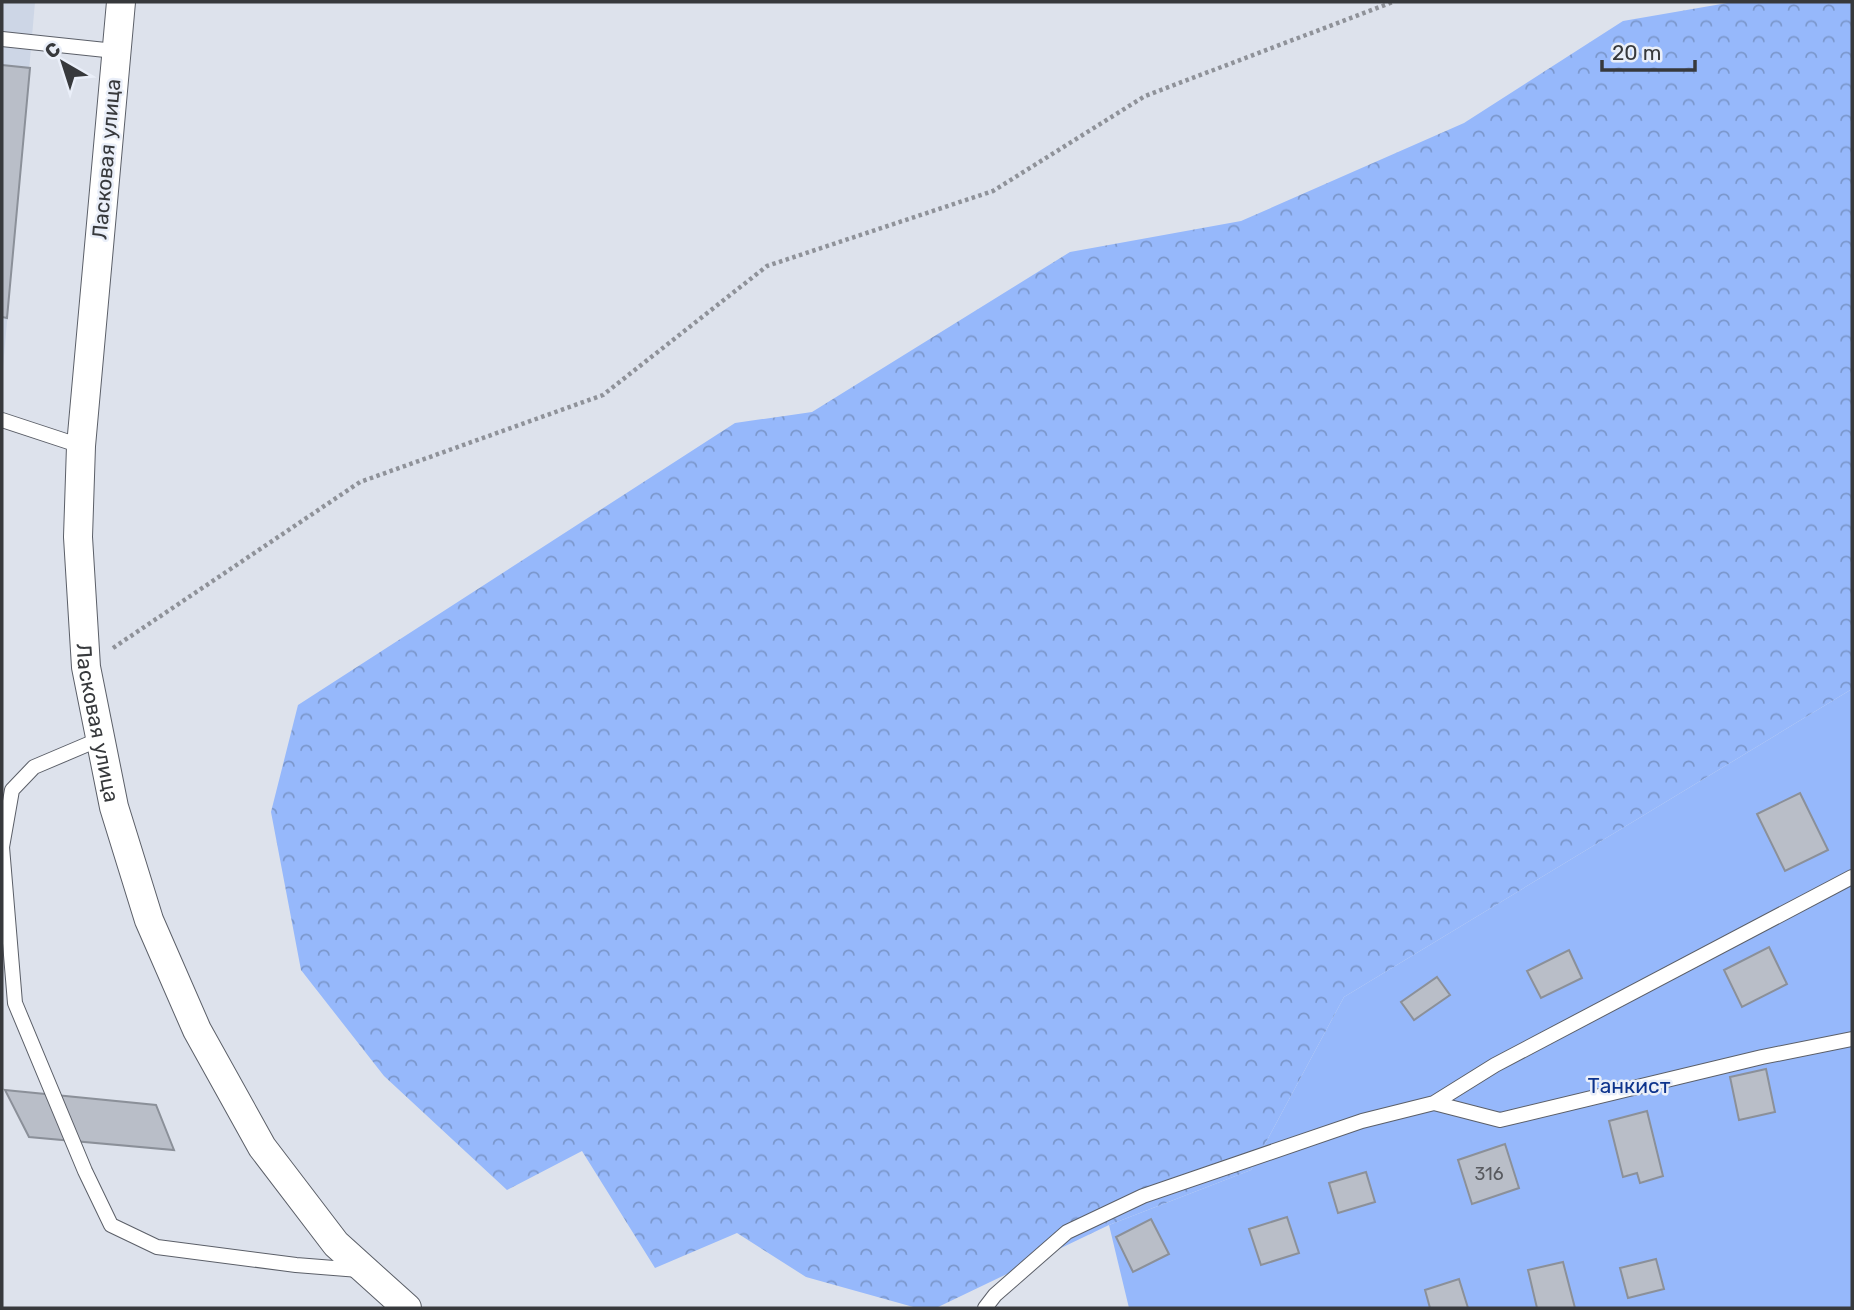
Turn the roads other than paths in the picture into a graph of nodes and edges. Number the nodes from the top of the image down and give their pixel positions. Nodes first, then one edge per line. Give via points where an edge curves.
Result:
1 (121, 2) edge
2 (2, 39) edge
3 (116, 51) junction
4 (2, 420) edge
5 (81, 446) junction
6 (100, 739) junction
7 (1852, 877) edge
8 (1852, 1039) edge
9 (1434, 1103) junction
10 (365, 1270) junction
11 (407, 1308) edge
12 (985, 1308) edge

1 - 3 street, Ласковая улица
2 - 3 lane
3 - 5 street, Ласковая улица
4 - 5 lane
5 - 6 street, Ласковая улица via 78,537 86,667
6 - 10 street, Ласковая улица via 114,807 149,920 197,1030 262,1147 336,1244
6 - 10 lane via 34,767 12,790 2,847 15,1003 111,1225 157,1247
7 - 9 lane via 1495,1065
8 - 9 lane via 1500,1120
9 - 12 lane via 1362,1121 1143,1196 1067,1232
10 - 11 street, Ласковая улица

